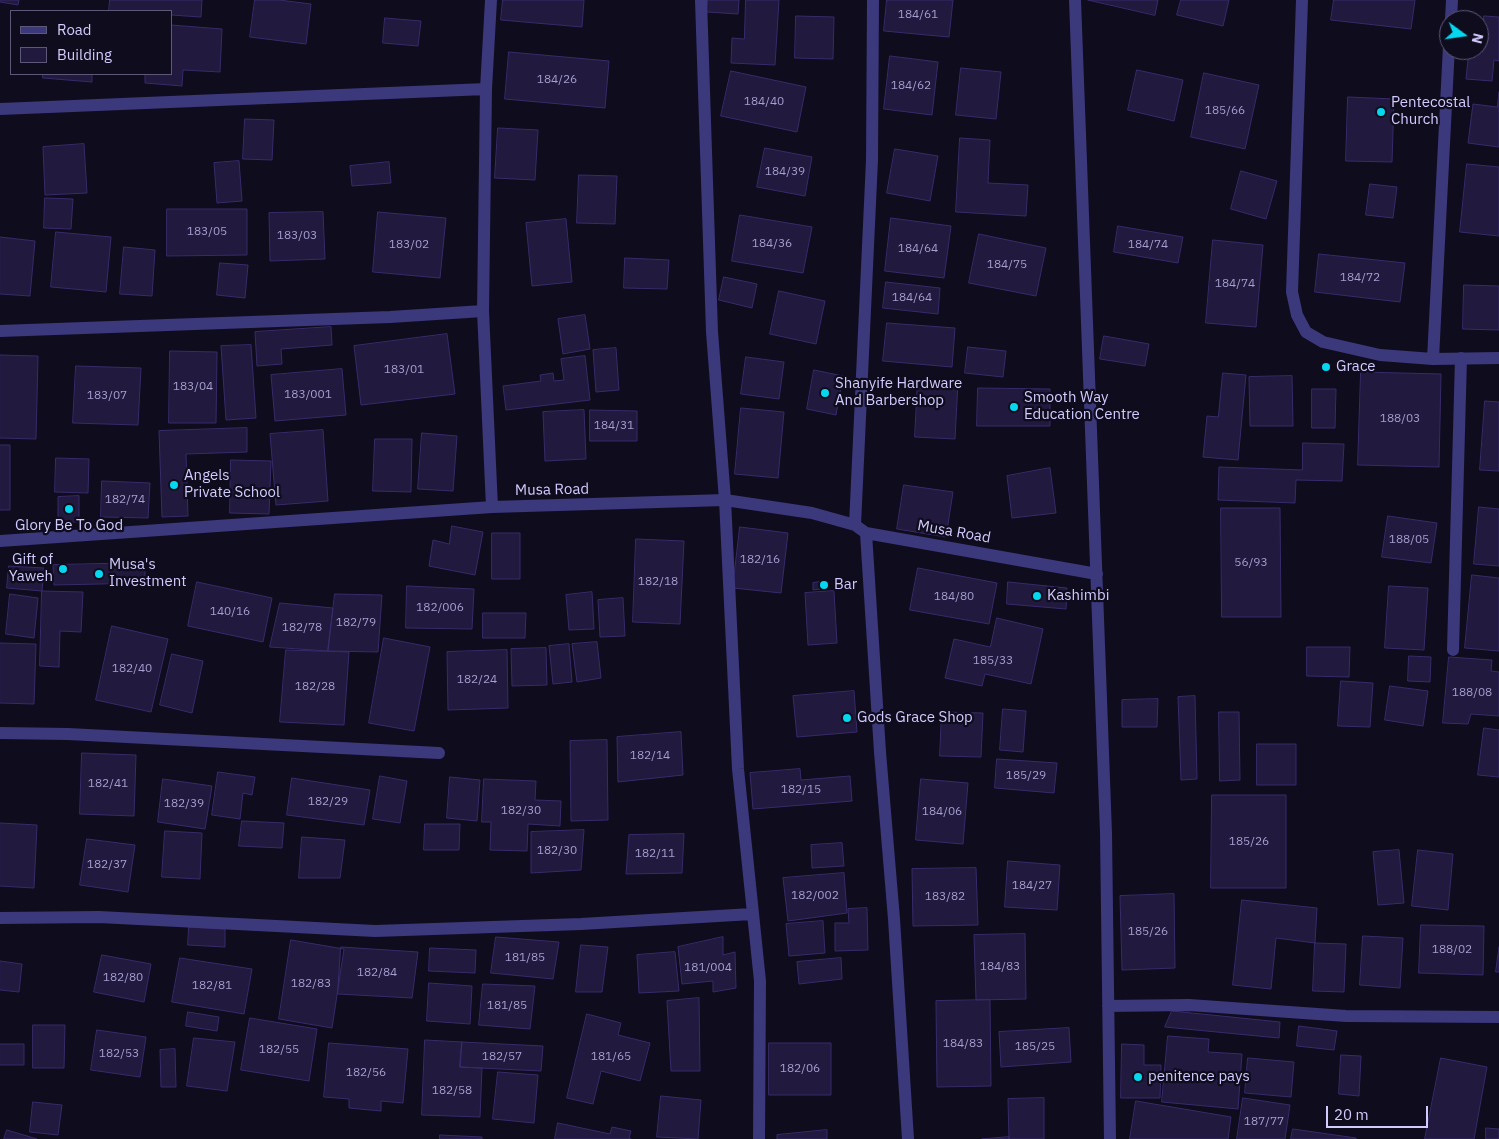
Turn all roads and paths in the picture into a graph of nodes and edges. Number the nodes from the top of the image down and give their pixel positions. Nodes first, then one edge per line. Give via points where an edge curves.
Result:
1 (490, 0) edge
2 (701, 0) edge
3 (874, 0) edge
4 (1075, 0) edge
5 (1302, 0) edge
6 (1448, 60) edge
7 (486, 89) junction
8 (0, 109) edge
9 (483, 311) junction
10 (0, 331) edge
11 (1461, 358) junction
12 (1499, 358) edge
13 (1433, 359) junction
14 (724, 500) junction
15 (492, 507) junction
16 (855, 525) junction
17 (866, 533) junction
18 (0, 541) edge
19 (1097, 574) junction
20 (1453, 650) dead end
21 (0, 733) edge
22 (439, 753) dead end
23 (752, 914) junction
24 (0, 918) edge
25 (1108, 1006) junction
26 (1499, 1018) edge
27 (759, 1139) edge
28 (908, 1139) edge
29 (1110, 1139) edge

1 - 7 street
2 - 14 street via 712,332
3 - 16 street via 872,160
4 - 19 street
5 - 13 street via 1292,292 1297,315 1306,332 1323,342 1380,355
6 - 13 street
7 - 8 street
7 - 9 street
9 - 10 street
9 - 15 street
11 - 12 street
11 - 13 street
11 - 20 street
14 - 15 street, Musa Road
14 - 16 street, Musa Road via 812,513
14 - 23 street via 738,769
15 - 18 street, Musa Road
16 - 17 street, Musa Road
17 - 19 street, Musa Road
17 - 28 street
19 - 25 street
21 - 22 street
23 - 24 street via 375,931 99,917
23 - 27 street via 760,981
25 - 26 street via 1189,1005 1346,1016
25 - 29 street

